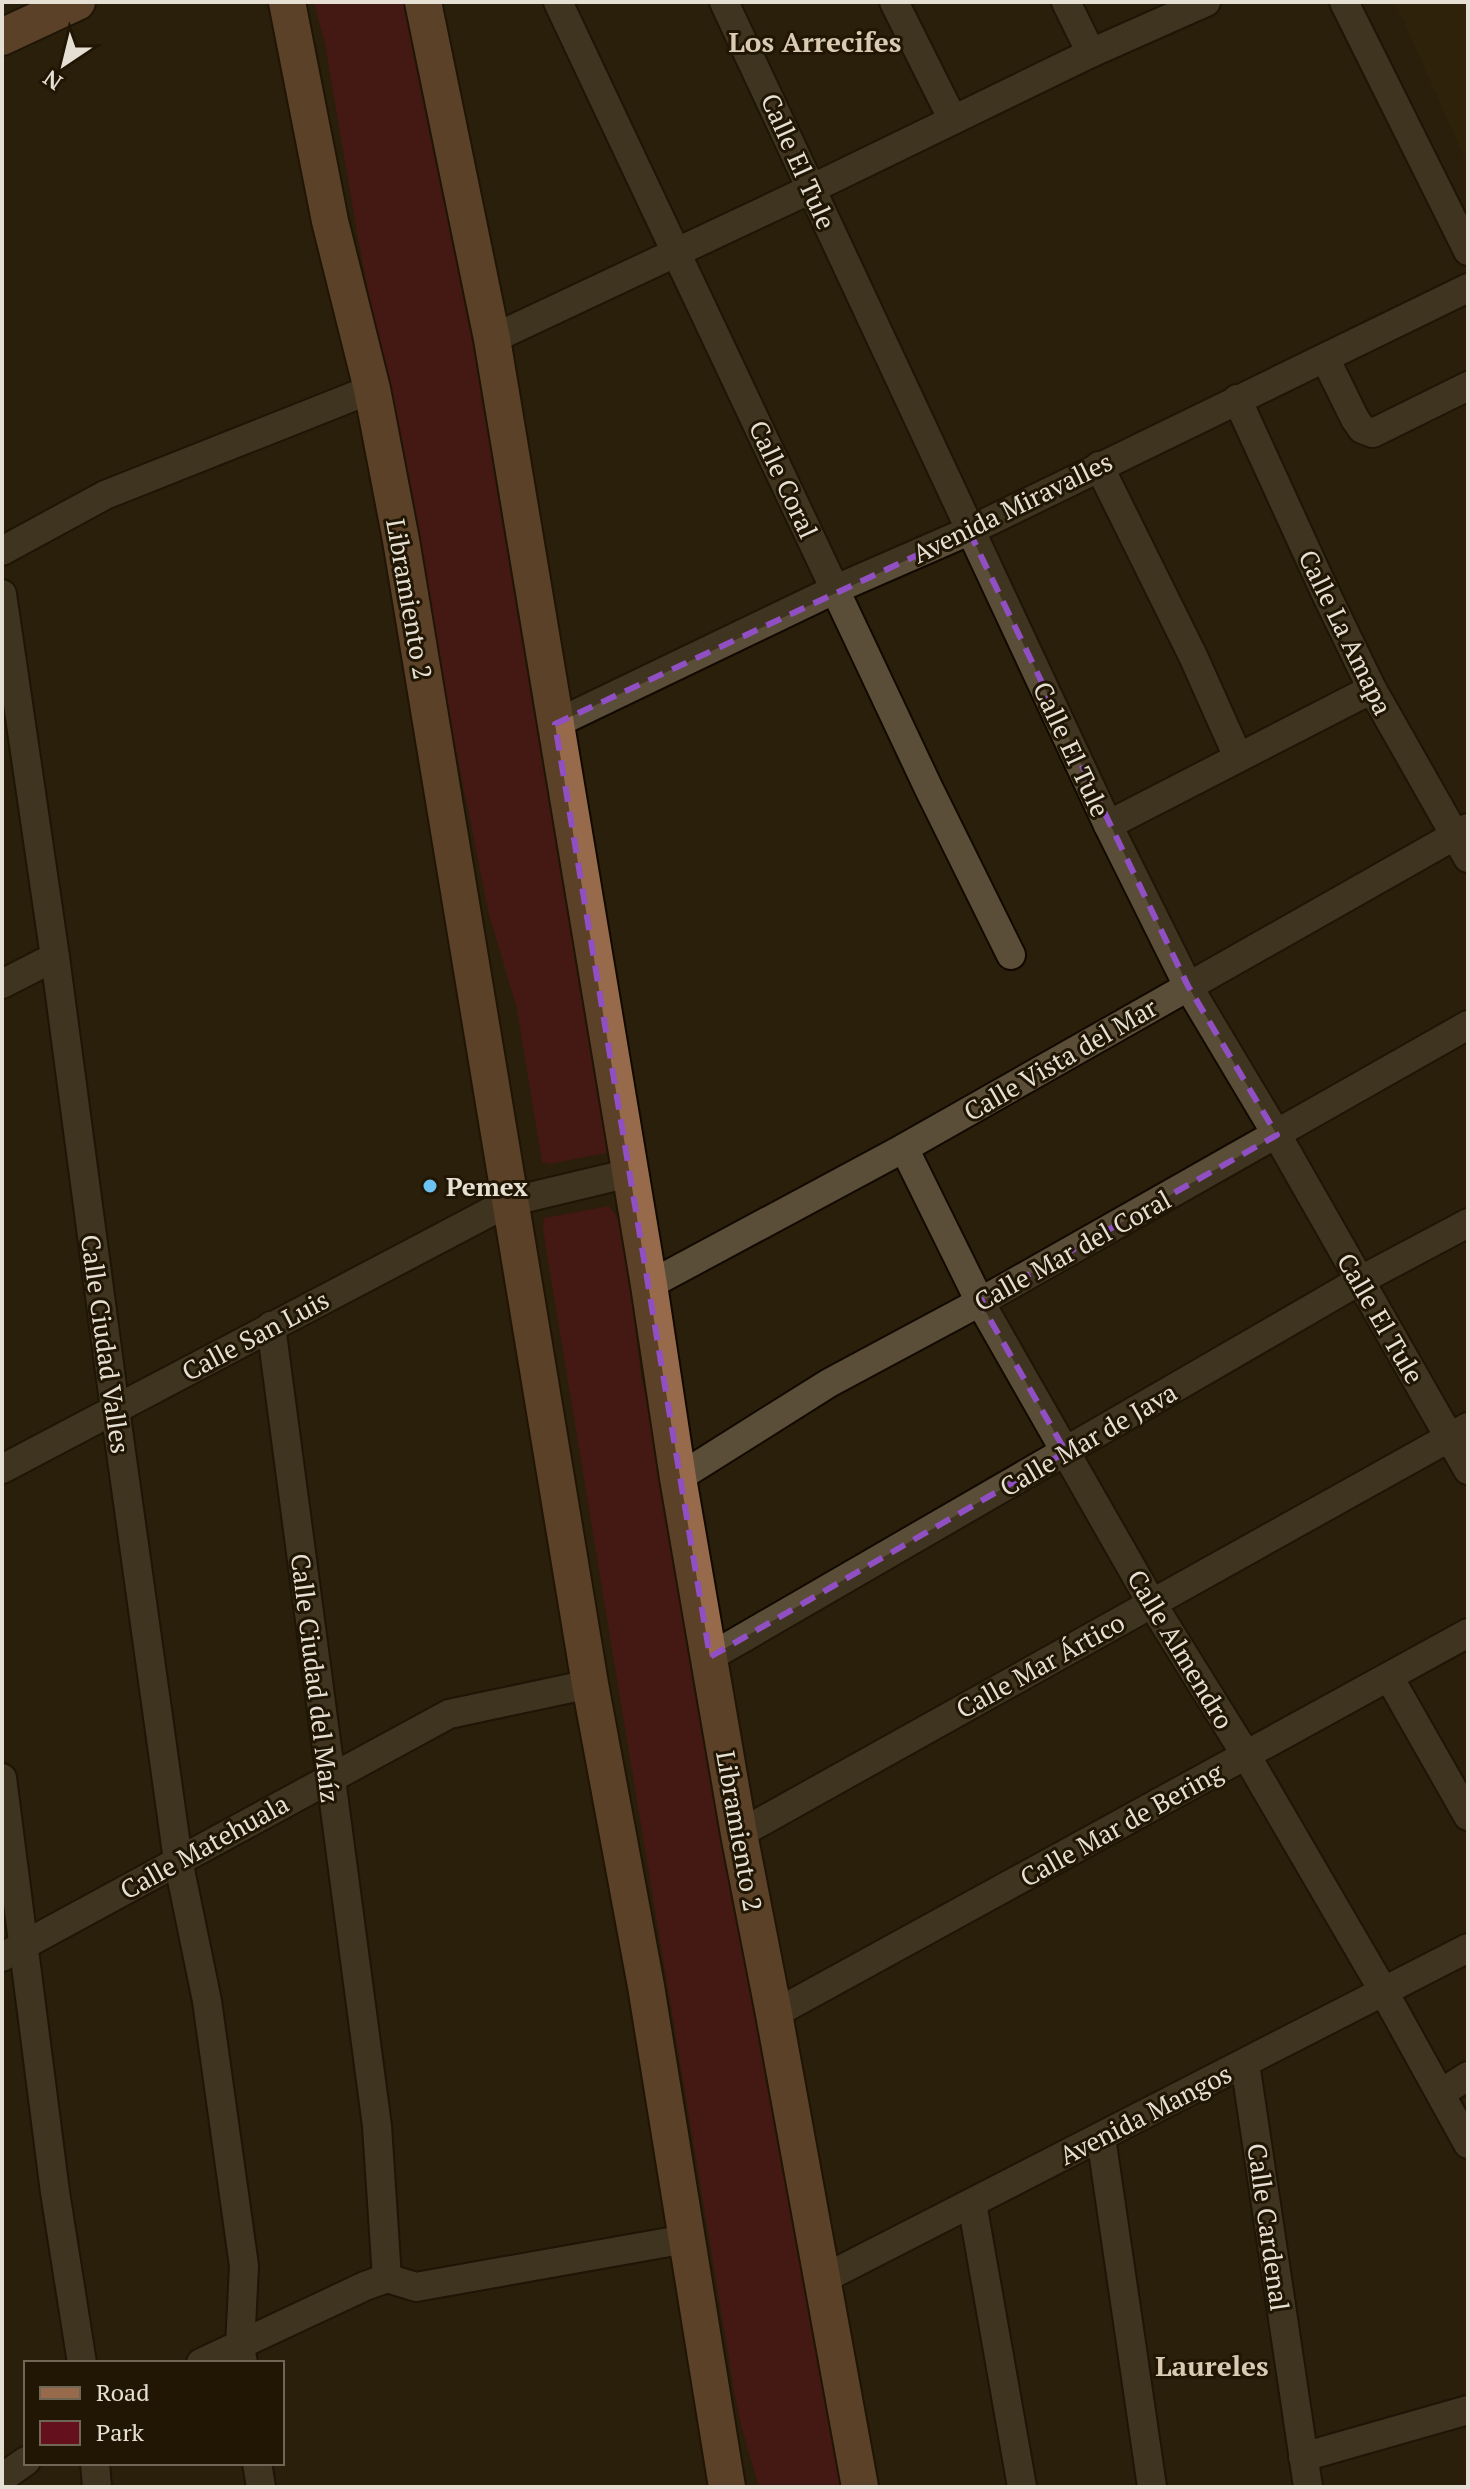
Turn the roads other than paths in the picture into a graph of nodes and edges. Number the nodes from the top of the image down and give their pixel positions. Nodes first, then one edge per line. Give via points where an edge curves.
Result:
1 (77, 2) edge
2 (287, 2) edge
3 (423, 2) edge
4 (558, 2) edge
5 (724, 2) edge
6 (894, 2) edge
7 (1066, 2) edge
8 (1206, 2) edge
9 (1344, 2) edge
10 (1178, 8) edge
11 (2, 37) edge
12 (1091, 53) junction
13 (953, 120) junction
14 (811, 189) junction
15 (676, 251) junction
16 (1468, 251) edge
17 (1468, 288) edge
18 (492, 339) junction
19 (1325, 358) junction
20 (1468, 386) edge
21 (372, 389) junction
22 (1237, 399) junction
23 (1099, 466) junction
24 (969, 531) junction
25 (2, 551) edge
26 (836, 589) junction
27 (2, 594) edge
28 (1372, 689) junction
29 (555, 724) junction
30 (1238, 757) junction
31 (1108, 825) junction
32 (1464, 841) edge
33 (1011, 955) dead end
34 (55, 957) junction
35 (2, 984) edge
36 (1188, 986) junction
37 (1468, 1025) edge
38 (1277, 1135) junction
39 (904, 1148) junction
40 (630, 1173) junction
41 (509, 1202) junction
42 (1468, 1223) edge
43 (1359, 1281) junction
44 (649, 1285) junction
45 (980, 1302) junction
46 (271, 1326) junction
47 (115, 1409) junction
48 (1458, 1432) edge
49 (1066, 1452) junction
50 (2, 1469) edge
51 (1468, 1470) edge
52 (678, 1478) junction
53 (1151, 1602) junction
54 (1468, 1633) edge
55 (710, 1657) junction
56 (1389, 1677) junction
57 (590, 1684) junction
58 (1246, 1755) junction
59 (2, 1778) edge
60 (329, 1778) junction
61 (1468, 1816) edge
62 (739, 1834) junction
63 (178, 1860) junction
64 (1468, 1948) edge
65 (13, 1951) edge
66 (1384, 1992) junction
67 (774, 2014) junction
68 (1245, 2063) junction
69 (1468, 2076) edge
70 (1441, 2093) junction
71 (1101, 2137) junction
72 (1468, 2144) edge
73 (972, 2203) junction
74 (686, 2239) junction
75 (387, 2278) junction
76 (823, 2279) junction
77 (242, 2355) edge
78 (82, 2361) edge
79 (211, 2361) edge
80 (1468, 2410) edge
81 (1303, 2457) junction
82 (24, 2462) edge
83 (95, 2465) edge
84 (257, 2465) edge
85 (2, 2478) edge
86 (97, 2487) edge
87 (261, 2487) edge
88 (727, 2487) edge
89 (860, 2487) edge
90 (1022, 2487) edge
91 (1152, 2487) edge
92 (1308, 2487) edge

1 - 11 main road
2 - 21 main road, Libramiento 2 via 330,221
3 - 18 main road, Libramiento 2
4 - 15 street, Calle Coral
5 - 14 street, Calle El Tule
6 - 13 street
7 - 12 street
8 - 10 street
9 - 16 street
10 - 12 street
12 - 13 street
13 - 14 street
14 - 15 street
14 - 24 street, Calle El Tule
15 - 18 street
15 - 26 street, Calle Coral
17 - 19 street, Avenida Miravalles
18 - 29 main road, Libramiento 2
19 - 20 street via 1355,419 1373,433
19 - 22 street, Avenida Miravalles
21 - 25 street via 105,495
21 - 41 main road, Libramiento 2
22 - 23 street, Avenida Miravalles
22 - 28 street, Calle La Amapa
23 - 24 street, Avenida Miravalles
23 - 30 street
24 - 26 street, Avenida Miravalles
24 - 31 street, Calle El Tule
26 - 29 street, Avenida Miravalles
26 - 33 street, Calle Coral
27 - 34 street, Calle Ciudad Valles
28 - 30 street
28 - 32 street, Calle La Amapa
29 - 40 main road, Libramiento 2
30 - 31 street
31 - 36 street, Calle El Tule
32 - 36 street, Calle Vista del Mar
34 - 35 street
34 - 47 street, Calle Ciudad Valles
36 - 38 street, Calle El Tule
36 - 39 street, Calle Vista del Mar
37 - 38 street, Calle Mar del Coral
38 - 43 street, Calle El Tule
38 - 45 street, Calle Mar del Coral
39 - 44 street, Calle Vista del Mar
39 - 45 street, Calle Almendro
40 - 41 street
40 - 44 main road, Libramiento 2
41 - 46 street, Calle San Luis
41 - 57 main road, Libramiento 2
42 - 43 street, Calle Mar de Java
43 - 48 street, Calle El Tule
43 - 49 street, Calle Mar de Java
44 - 52 main road, Libramiento 2
45 - 49 street, Calle Almendro
45 - 52 street, Calle Mar del Coral via 829,1383
46 - 47 street, Calle San Luis
46 - 60 street, Calle Ciudad del Maíz
47 - 50 street, Calle San Luis
47 - 63 street, Calle Ciudad Valles
48 - 51 street, Calle El Tule
48 - 53 street, Calle Mar Ártico
49 - 53 street, Calle Almendro
49 - 55 street, Calle Mar de Java
52 - 55 main road, Libramiento 2
53 - 58 street, Calle Almendro
53 - 62 street, Calle Mar Ártico
54 - 56 street, Calle Mar de Bering
55 - 62 main road, Libramiento 2
56 - 58 street, Calle Mar de Bering
56 - 61 street
57 - 60 street, Calle Matehuala via 449,1714
57 - 74 main road, Libramiento 2
58 - 66 street, Calle Almendro
58 - 67 street, Calle Mar de Bering
59 - 65 street
60 - 63 street, Calle Matehuala
60 - 75 street, Calle Ciudad del Maíz via 377,2126
62 - 67 main road, Libramiento 2
63 - 65 street, Calle Matehuala
63 - 77 street, Calle Ciudad Valles via 207,2001 244,2266
64 - 66 street, Avenida Mangos
65 - 78 street
66 - 68 street, Avenida Mangos
66 - 70 street, Calle Almendro
67 - 76 main road, Libramiento 2
68 - 71 street, Avenida Mangos
68 - 81 street, Calle Cardenal
69 - 70 street
70 - 72 street, Calle Almendro
71 - 73 street, Avenida Mangos
71 - 91 street
73 - 76 street, Avenida Mangos
73 - 90 street
74 - 75 street via 416,2287
74 - 88 main road, Libramiento 2
75 - 77 street
76 - 89 main road, Libramiento 2
77 - 79 street
80 - 81 street
81 - 92 street, Calle Cardenal
82 - 85 street
83 - 86 street
84 - 87 street

